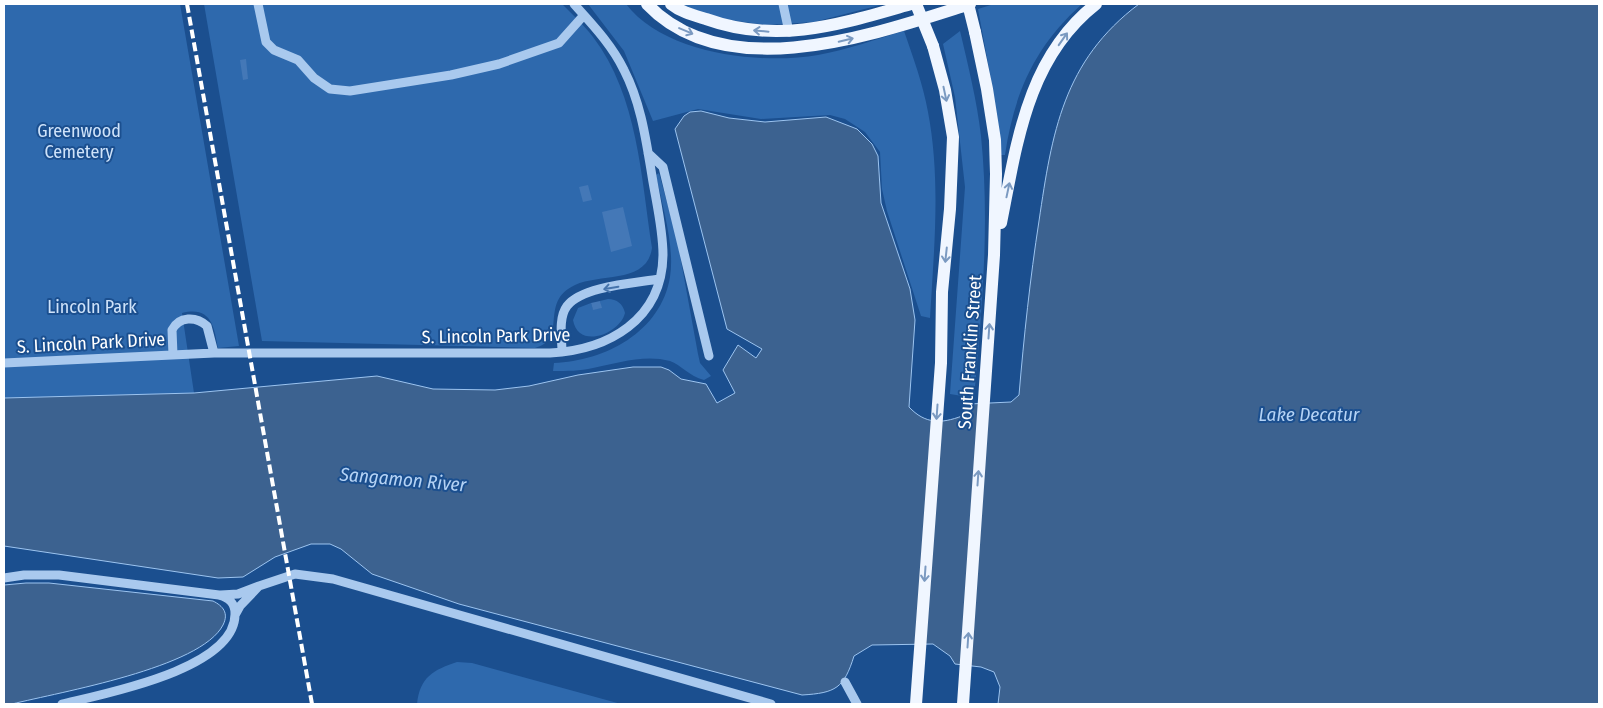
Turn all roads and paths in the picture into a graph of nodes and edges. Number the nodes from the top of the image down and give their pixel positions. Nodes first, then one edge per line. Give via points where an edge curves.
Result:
1 (258, 4) edge
2 (574, 4) edge
3 (647, 4) edge
4 (671, 4) edge
5 (783, 4) edge
6 (911, 4) edge
7 (916, 4) edge
8 (969, 4) edge
9 (1096, 4) edge
10 (584, 15) junction
11 (789, 32) junction
12 (648, 153) junction
13 (994, 254) junction
14 (659, 279) junction
15 (562, 352) junction
16 (214, 354) junction
17 (172, 355) junction
18 (709, 356) dead end
19 (4, 363) edge
20 (4, 578) edge
21 (259, 586) junction
22 (219, 595) junction
23 (235, 616) junction
24 (845, 682) dead end
25 (62, 704) edge
26 (771, 704) edge
27 (857, 704) edge
28 (916, 704) edge
29 (963, 704) edge

1 - 10 street via 266,42 274,50 298,60 314,78 330,89 350,91 500,64 559,43
2 - 10 street, S. Lincoln Park Drive
3 -> 8 main road via 675,26 708,40 744,47 791,48 863,36
11 -> 4 main road via 760,32 725,26 679,10
5 - 11 street
6 - 11 main road via 850,22
7 -> 28 main road, bridge via 933,46 954,138
8 - 13 main road, South Franklin Street, bridge via 995,140
13 -> 9 main road via 1030,96 1041,72 1069,30
10 - 12 street, S. Lincoln Park Drive via 610,45 624,68 634,90
12 - 14 street, S. Lincoln Park Drive via 662,244
12 - 18 street via 663,168
29 -> 13 main road, South Franklin Street
14 - 15 street, S. Lincoln Park Drive via 640,315 623,331 594,347
14 -> 15 street via 607,288 576,299 567,306 562,318
15 - 16 street, S. Lincoln Park Drive
16 - 17 street, S. Lincoln Park Drive
16 - 17 street via 207,326 197,319 189,319 180,320 172,330
17 - 19 street, S. Lincoln Park Drive
20 - 22 street via 59,575
21 - 22 street via 238,594
21 - 23 street
21 - 26 street via 295,574 333,579
22 - 23 street via 231,601
23 - 25 street via 222,642 199,660 150,682
24 - 27 street

